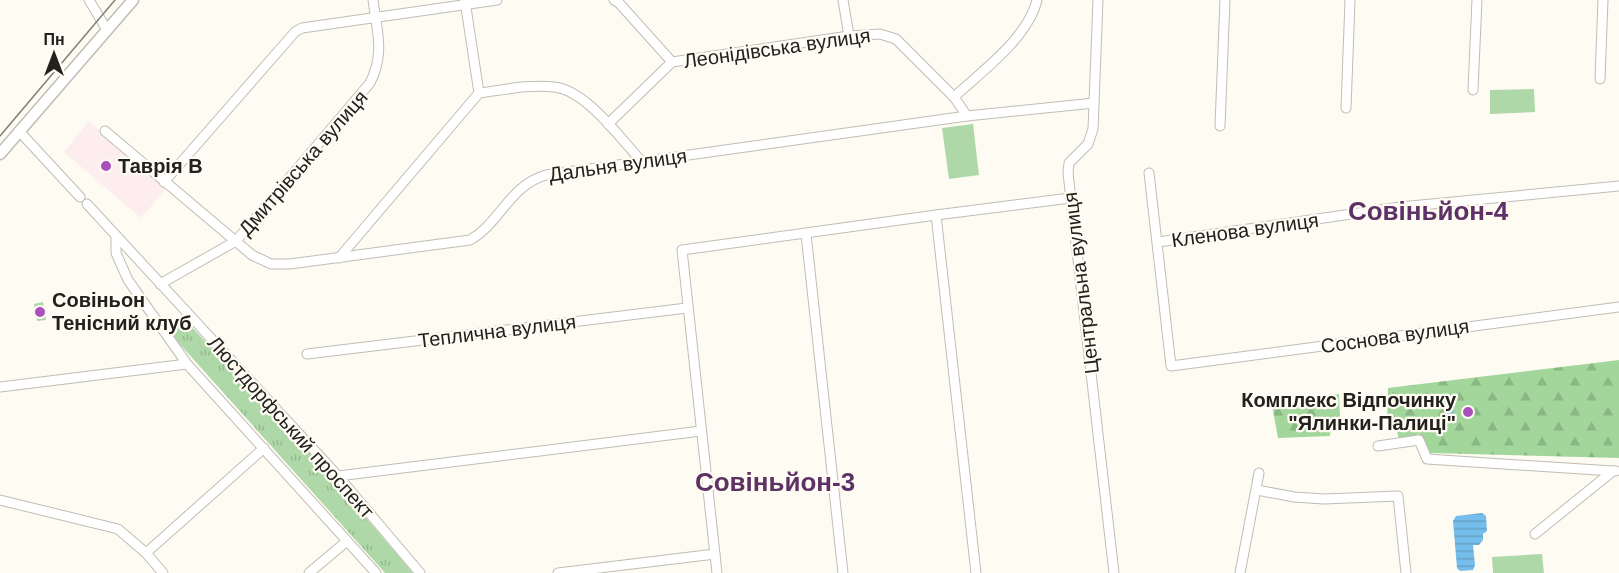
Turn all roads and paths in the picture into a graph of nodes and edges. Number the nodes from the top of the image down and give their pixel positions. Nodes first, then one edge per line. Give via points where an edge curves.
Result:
1 (89, 0) edge
2 (133, 0) edge
3 (373, 0) edge
4 (497, 0) edge
5 (614, 0) edge
6 (843, 0) edge
7 (1037, 0) edge
8 (1098, 0) edge
9 (1225, 0) edge
10 (1350, 0) edge
11 (1477, 0) edge
12 (1603, 0) edge
13 (465, 2) edge
14 (375, 17) junction
15 (107, 30) junction
16 (849, 36) junction
17 (672, 62) junction
18 (1600, 80) dead end
19 (1473, 90) dead end
20 (479, 93) junction
21 (954, 97) junction
22 (1094, 103) junction
23 (1346, 108) dead end
24 (967, 116) junction
25 (608, 124) junction
26 (1220, 126) dead end
27 (19, 131) junction
28 (105, 131) dead end
29 (0, 154) edge
30 (642, 162) junction
31 (1149, 173) dead end
32 (164, 182) junction
33 (1619, 186) edge
34 (80, 196) dead end
35 (1070, 198) junction
36 (87, 204) dead end
37 (936, 215) junction
38 (806, 234) junction
39 (116, 236) junction
40 (236, 241) junction
41 (1158, 242) junction
42 (339, 258) junction
43 (160, 284) junction
44 (1619, 307) edge
45 (687, 308) junction
46 (306, 354) dead end
47 (187, 364) junction
48 (0, 387) edge
49 (701, 431) junction
50 (1378, 447) dead end
51 (264, 448) junction
52 (1616, 471) edge
53 (1258, 474) dead end
54 (338, 476) junction
55 (1257, 490) junction
56 (0, 500) edge
57 (1535, 534) dead end
58 (347, 541) junction
59 (146, 553) junction
60 (715, 555) junction
61 (163, 573) edge
62 (309, 573) edge
63 (376, 573) edge
64 (420, 573) edge
65 (558, 573) edge
66 (717, 573) edge
67 (843, 573) edge
68 (976, 573) edge
69 (1114, 573) edge
70 (1240, 573) edge
71 (1406, 573) edge

1 - 15 street
2 - 15 street
3 - 14 street, Дмитрівська вулиця
4 - 13 street
5 - 17 street, Леонідівська вулиця
6 - 16 street
7 - 21 street via 1020,33
8 - 22 street, Центральна вулиця
9 - 26 street
10 - 23 street
11 - 19 street
12 - 18 street
13 - 14 street
13 - 20 street
14 - 32 street via 309,26 295,32
14 - 40 street, Дмитрівська вулиця via 379,56 370,83
15 - 27 street
16 - 17 street, Леонідівська вулиця
16 - 21 street, Леонідівська вулиця via 880,34 896,39
17 - 25 street
20 - 25 street via 557,87 579,98
20 - 42 street
21 - 24 street, Леонідівська вулиця
22 - 24 street, Дальня вулиця
22 - 35 street, Центральна вулиця via 1091,138 1069,164
24 - 30 street, Дальня вулиця
25 - 30 street
27 - 29 street
27 - 34 street
28 - 32 street, Дальня вулиця
30 - 42 street, Дальня вулиця via 534,178 518,189 479,235 470,240
31 - 41 street
32 - 40 street, Дальня вулиця
33 - 41 street, Кленова вулиця via 1400,207
35 - 37 street
35 - 69 street, Центральна вулиця
36 - 39 street, Люстдорфський проспект
37 - 38 street
37 - 68 street
38 - 45 street via 682,250
38 - 67 street
39 - 43 street, Люстдорфський проспект
39 - 47 street via 116,253 128,280
40 - 42 street, Дальня вулиця via 252,255 272,264
40 - 43 street, Дмитрівська вулиця
41 - 44 street, Соснова вулиця via 1171,366
43 - 54 street, Люстдорфський проспект
45 - 46 street, Теплична вулиця
45 - 49 street
47 - 48 street
47 - 51 street
49 - 54 street
49 - 60 street
50 - 52 street via 1419,440 1427,459
51 - 58 street
51 - 59 street
52 - 57 street
53 - 55 street
54 - 64 street, Люстдорфський проспект
55 - 70 street
55 - 71 street via 1324,499 1398,496
56 - 59 street via 118,529
58 - 62 street
58 - 63 street
59 - 61 street
60 - 65 street
60 - 66 street

